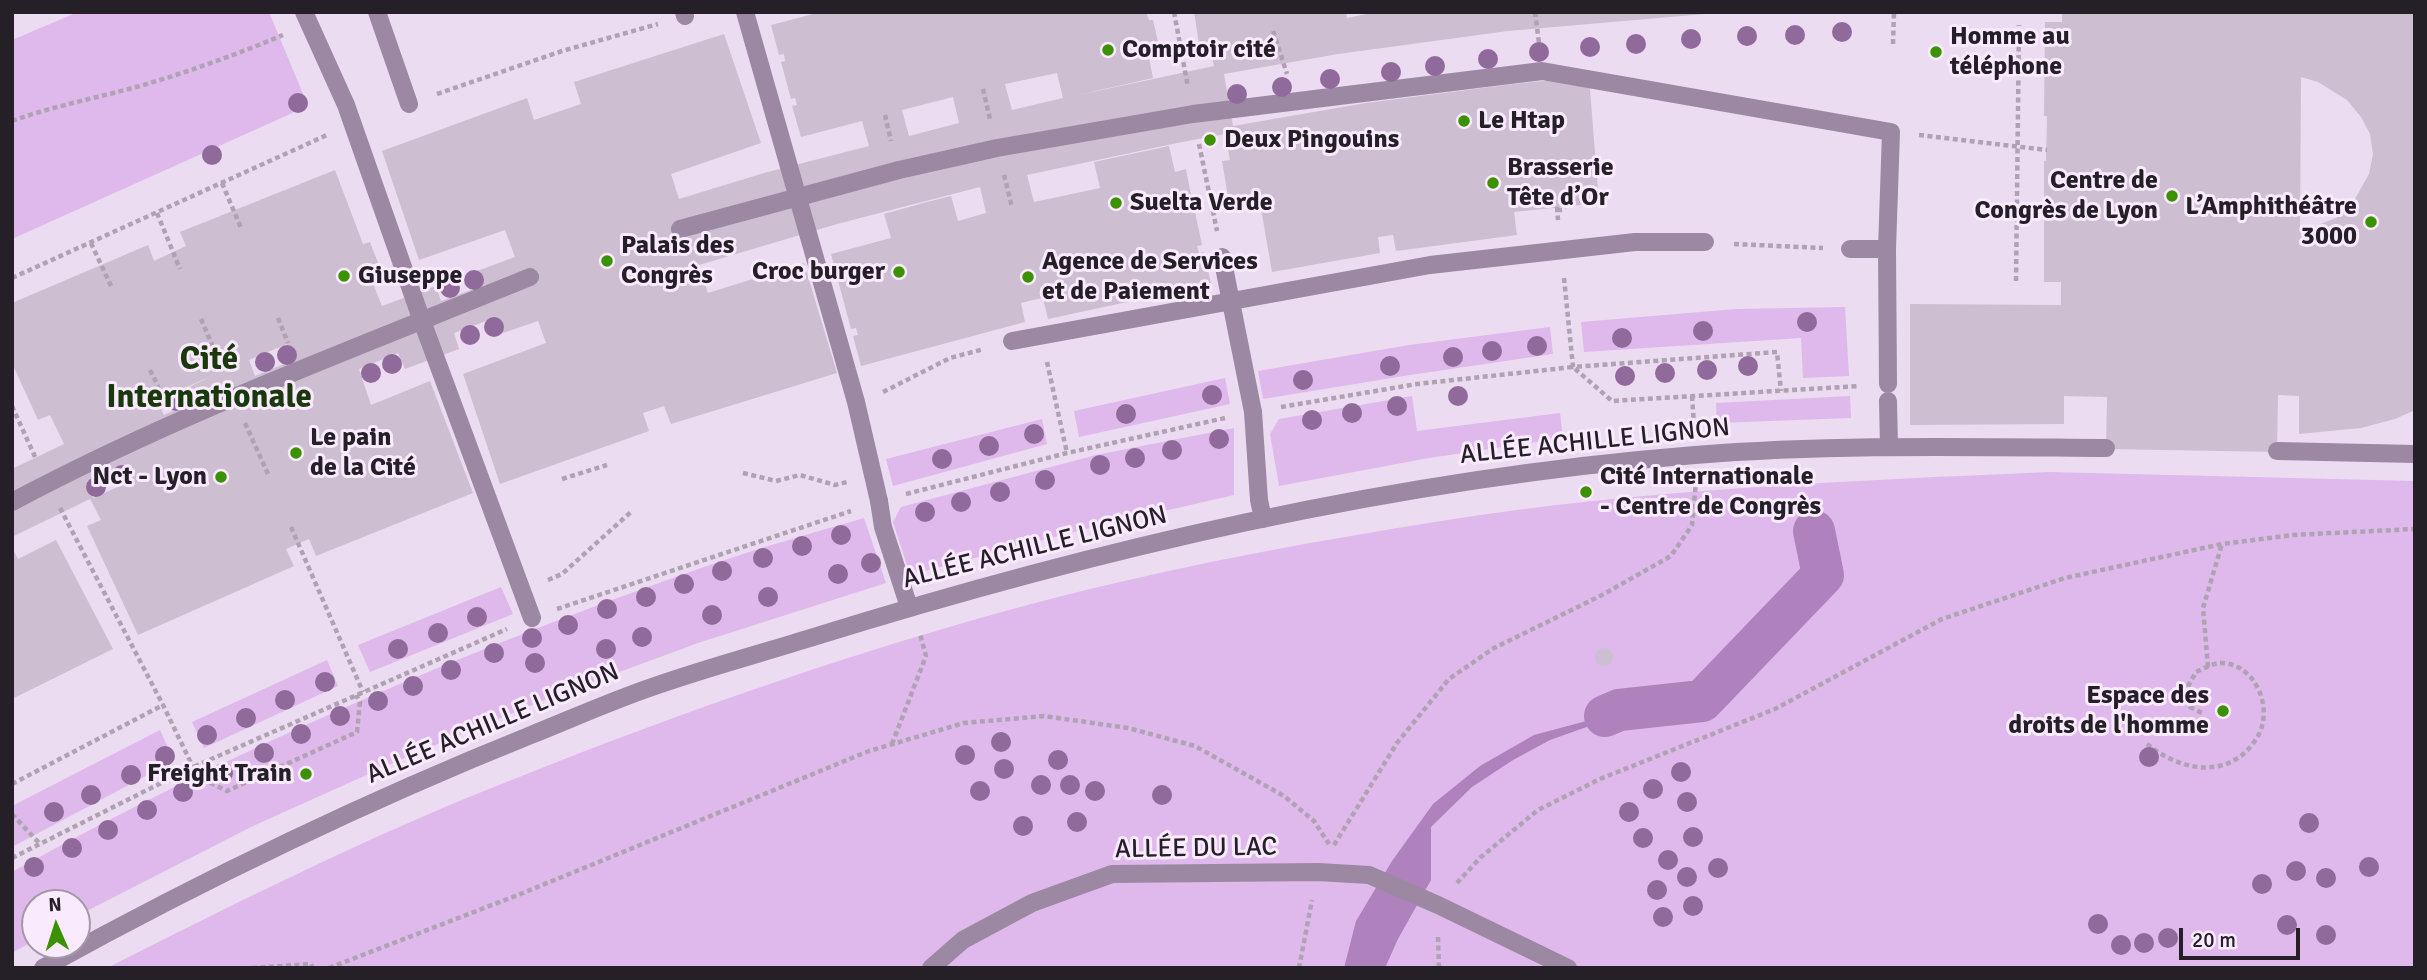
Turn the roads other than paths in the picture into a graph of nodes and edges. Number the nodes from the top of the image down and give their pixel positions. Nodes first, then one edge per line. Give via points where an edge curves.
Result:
1 (377, 12) edge
2 (746, 12) edge
3 (307, 18) edge
4 (409, 104) road end
5 (796, 197) junction
6 (680, 229) dead end
7 (1705, 242) road end
8 (1850, 249) road end
9 (1887, 249) junction
10 (1222, 257) dead end
11 (530, 277) dead end
12 (422, 321) junction
13 (1012, 341) road end
14 (1889, 446) junction
15 (2106, 448) dead end
16 (2277, 451) dead end
17 (2415, 454) edge
18 (12, 502) edge
19 (1263, 519) junction
20 (909, 607) junction
21 (532, 618) road end
22 (43, 968) edge
23 (931, 968) edge
24 (1568, 968) edge

1 - 4 street
2 - 5 street
3 - 12 street via 352,123
5 - 6 street
5 - 9 street via 997,148 1193,114 1542,71 1891,132
5 - 20 street via 856,402 883,527
7 - 13 street via 1635,242 1430,265
8 - 9 street
9 - 14 street
10 - 19 street via 1253,412
11 - 12 street
12 - 18 street via 234,396
12 - 21 street
14 - 15 street, ALLÉE ACHILLE LIGNON
14 - 19 street, ALLÉE ACHILLE LIGNON via 1726,453 1586,466 1399,493
16 - 17 street
19 - 20 street, ALLÉE ACHILLE LIGNON via 1076,561
20 - 22 street, ALLÉE ACHILLE LIGNON via 649,688 432,775 255,857
23 - 24 street, ALLÉE DU LAC via 963,940 1032,903 1112,874 1318,872 1369,875

